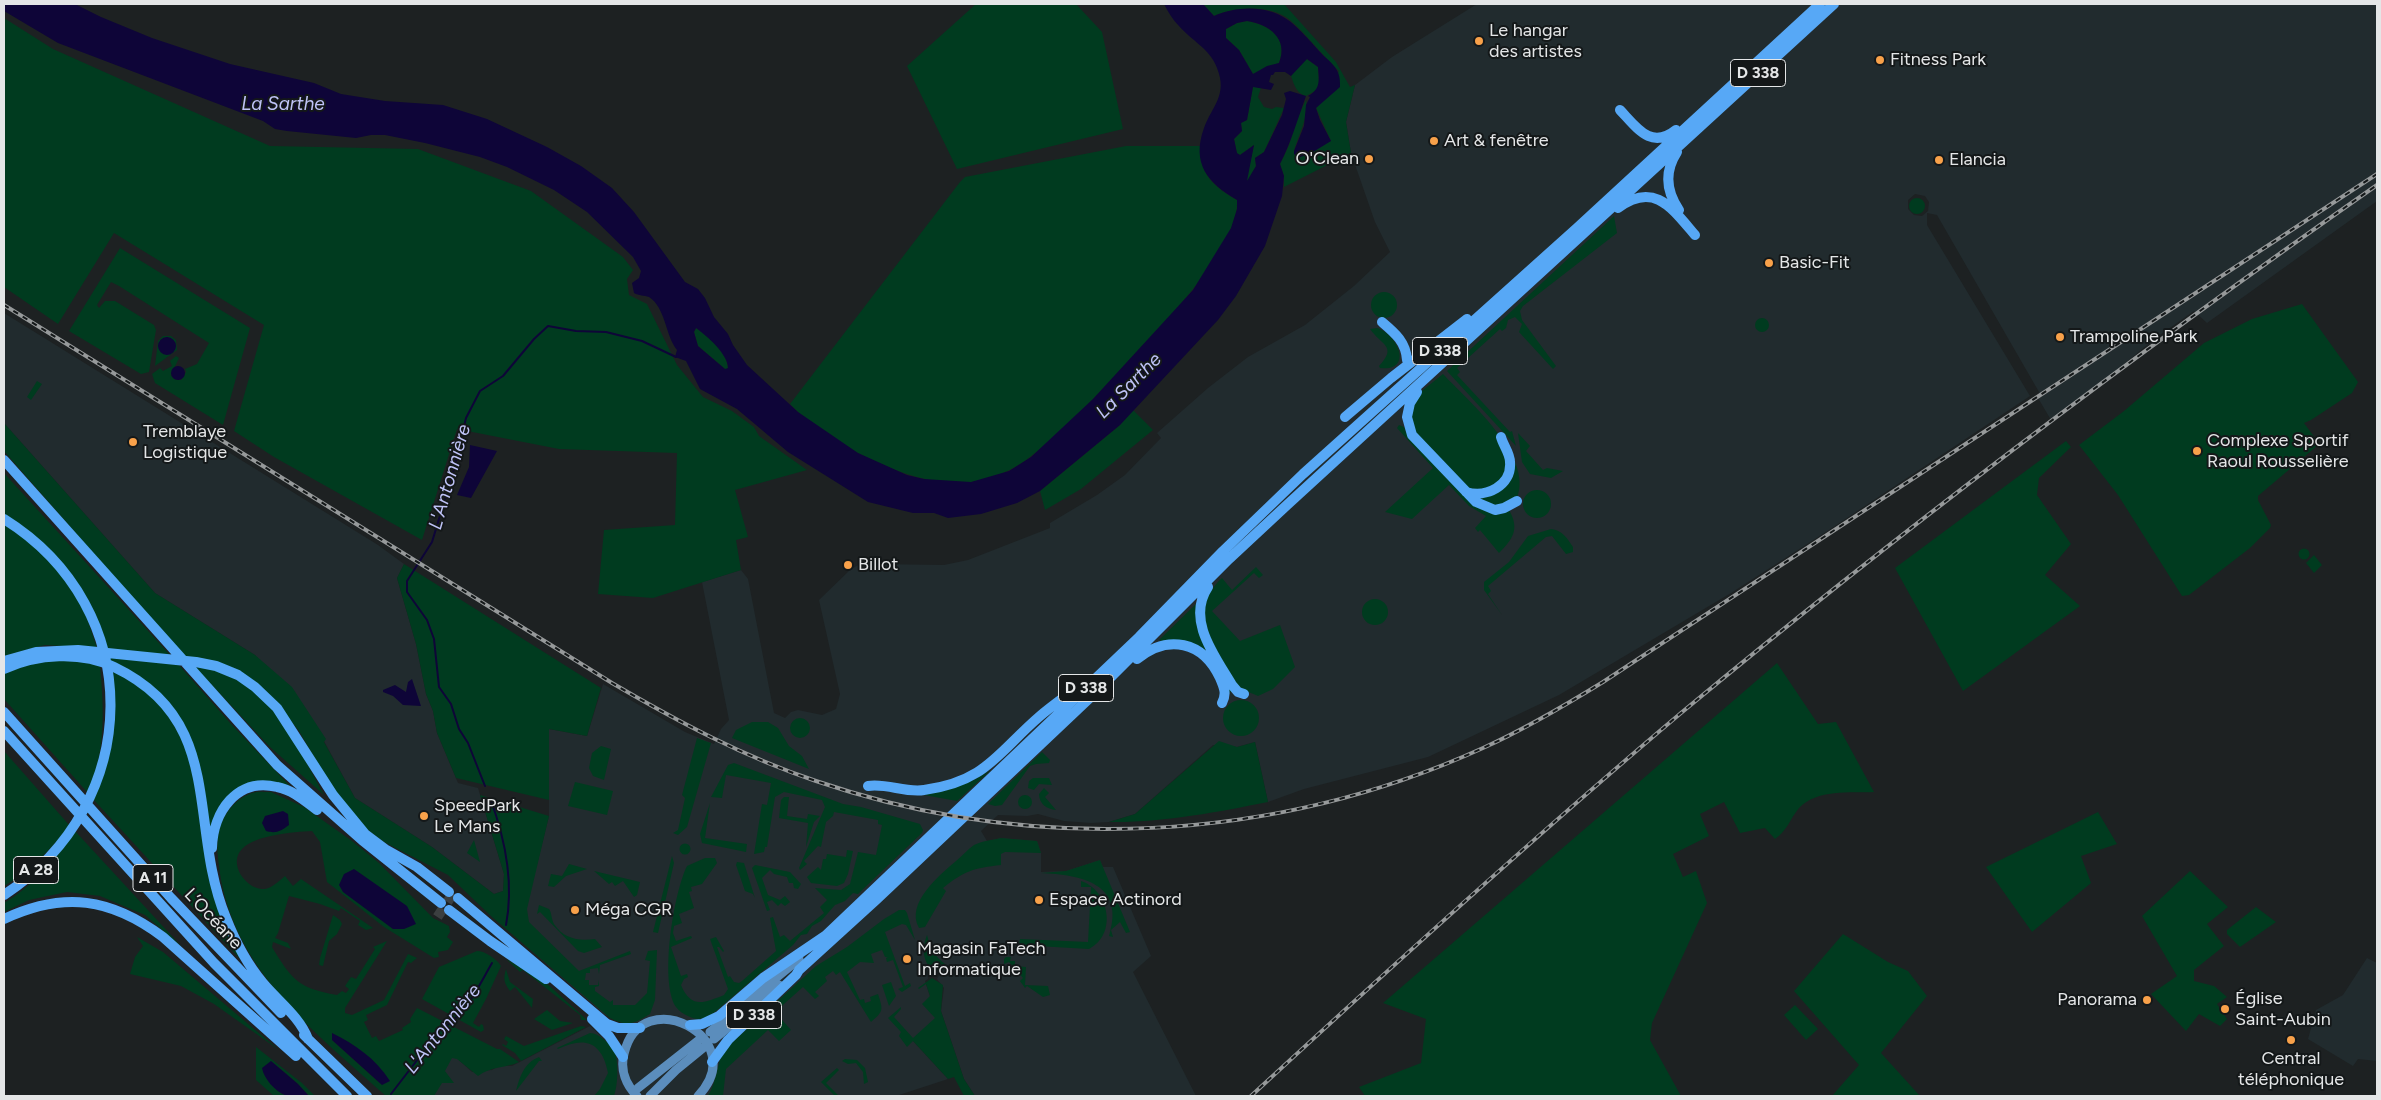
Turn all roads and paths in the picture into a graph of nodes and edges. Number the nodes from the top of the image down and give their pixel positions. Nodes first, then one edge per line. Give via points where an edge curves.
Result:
1 (1820, 4) edge
2 (1834, 4) edge
3 (1756, 64) junction
4 (1620, 110) dead end
5 (1682, 142) junction
6 (1578, 228) junction
7 (1559, 256) junction
8 (1382, 322) dead end
9 (1448, 358) junction
10 (1407, 360) dead end
11 (1397, 381) dead end
12 (1345, 417) dead end
13 (1500, 437) dead end
14 (4, 460) edge
15 (1303, 474) junction
16 (1466, 492) junction
17 (1516, 501) dead end
18 (4, 519) edge
19 (1229, 559) junction
20 (1192, 589) junction
21 (1139, 638) junction
22 (101, 655) junction
23 (4, 661) edge
24 (4, 669) edge
25 (1097, 691) junction
26 (1244, 694) dead end
27 (1222, 703) dead end
28 (4, 712) edge
29 (4, 731) edge
30 (868, 786) dead end
31 (363, 837) junction
32 (438, 884) junction
33 (217, 891) junction
34 (4, 895) edge
35 (468, 906) junction
36 (4, 919) edge
37 (825, 936) junction
38 (799, 970) junction
39 (690, 1025) junction
40 (640, 1028) junction
41 (308, 1039) junction
42 (623, 1057) junction
43 (311, 1062) junction
44 (712, 1062) junction
45 (635, 1090) edge
46 (347, 1096) edge
47 (366, 1096) edge
48 (631, 1096) edge
49 (650, 1096) edge
50 (698, 1096) edge

1 - 3 highway, D 338
2 - 5 highway, D 338
3 - 4 highway via 1667,136 1644,135
3 - 6 highway, D 338
5 - 7 highway, D 338
5 - 7 highway via 1670,164 1668,189 1695,235 1668,204 1638,197 1624,203 1579,243
6 - 12 highway
6 - 15 highway, D 338
7 - 9 highway, D 338
8 - 10 highway via 1401,339
9 - 16 highway via 1445,367 1413,398 1407,423 1412,435
9 - 19 highway, D 338
11 - 15 highway
13 - 16 highway via 1510,463 1506,478 1489,493
14 - 31 highway via 237,722 277,764
15 - 20 highway, D 338
16 - 17 highway via 1481,505 1495,510
18 - 34 highway, A 28 via 35,540 62,568 82,598 99,636 108,675 110,722 97,783 84,811 39,868
19 - 20 highway, D 338
19 - 26 highway via 1226,568 1201,597 1199,618 1204,636 1232,685
20 - 21 highway, D 338
20 - 25 highway, D 338
21 - 30 highway via 1123,646 982,771 961,781 922,790 881,784
21 - 37 highway, D 338
22 - 23 highway via 47,650
22 - 24 highway via 57,657
22 - 31 highway via 149,657 216,666 249,682 272,702
22 - 33 highway via 110,665 153,692 178,720 186,736 198,772
25 - 27 highway via 1148,650 1166,644 1180,644 1196,649 1214,667 1226,692
25 - 38 highway, D 338
28 - 41 highway, L’Océane / A 11 via 171,898
29 - 43 highway, L’Océane / A 11 via 201,948
31 - 32 highway
31 - 32 highway via 430,895 442,901
31 - 33 highway via 287,790 264,786 246,789 227,802 214,827 212,847
32 - 35 highway via 452,888
33 - 41 highway via 229,926 249,964 304,1027
35 - 40 highway via 607,1024 624,1029
35 - 42 highway via 451,907 460,918 556,986 609,1036
36 - 43 highway via 26,909 58,902 90,903 123,912 163,937 296,1056
37 - 38 main road, D 338 via 712,1035
37 - 39 highway, D 338 via 763,978 719,1016 702,1024
38 - 44 highway, D 338 via 728,1040
39 - 40 main road via 665,1019
39 - 44 main road via 706,1042
40 - 42 main road via 629,1041
41 - 47 highway, L’Océane / A 11
42 - 45 main road via 624,1074
43 - 46 highway, L’Océane / A 11
44 - 50 main road via 708,1082
45 - 48 main road
45 - 49 main road via 701,1044

